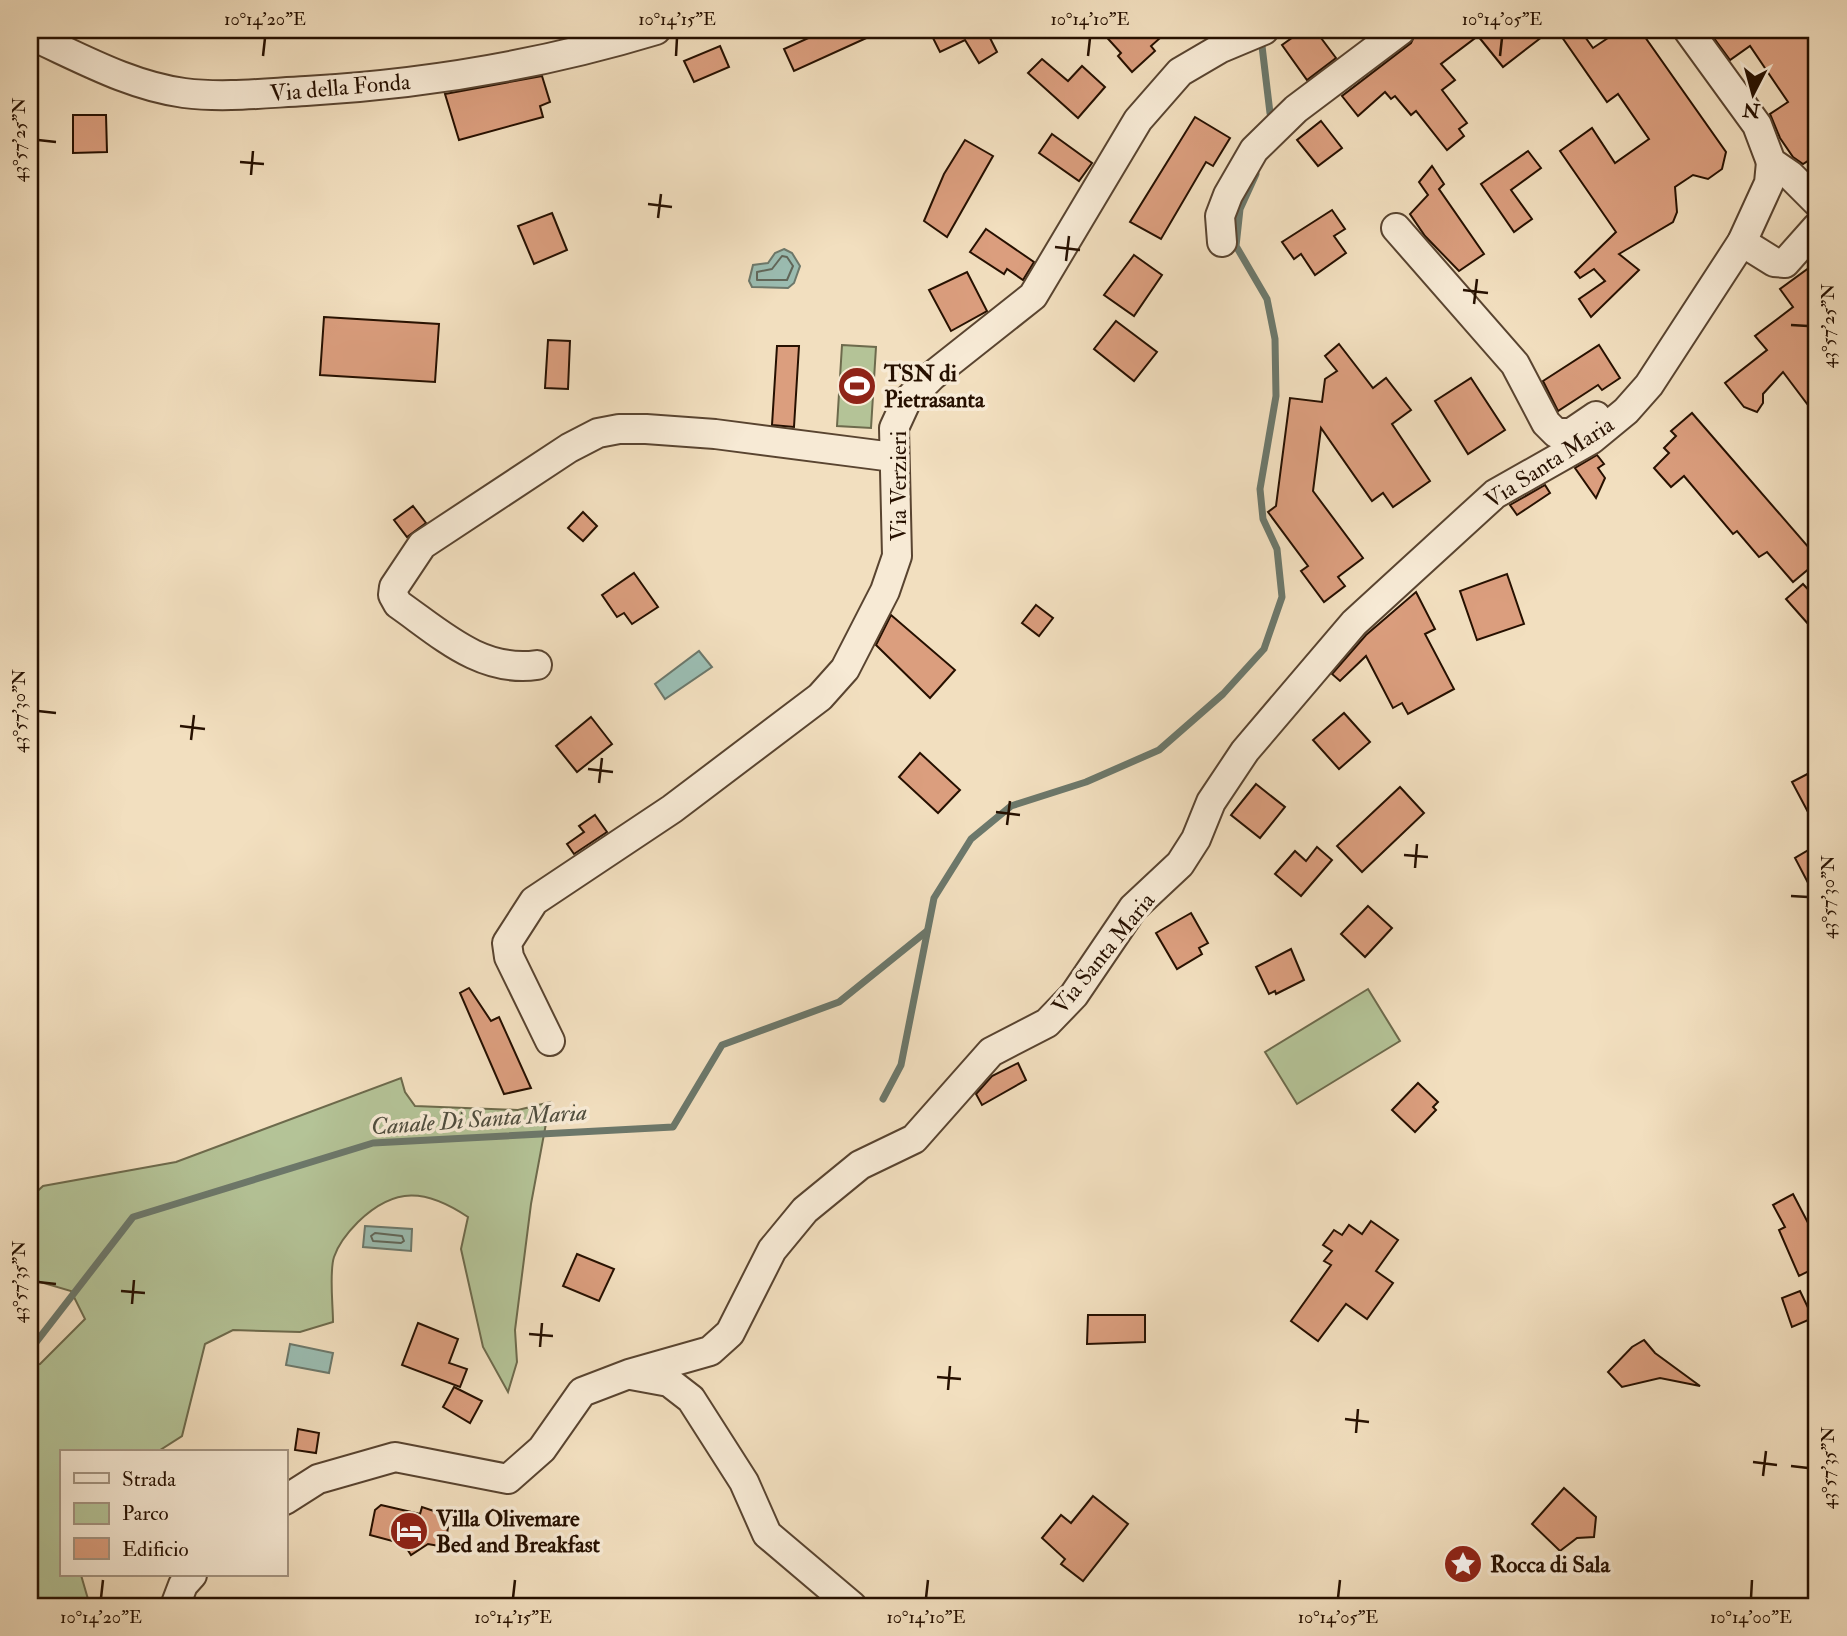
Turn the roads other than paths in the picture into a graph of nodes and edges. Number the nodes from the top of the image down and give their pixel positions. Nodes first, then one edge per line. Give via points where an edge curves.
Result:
1 (656, 30) edge
2 (1264, 30) edge
3 (1401, 30) edge
4 (1688, 30) edge
5 (30, 35) edge
6 (1771, 162) junction
7 (1817, 202) edge
8 (1817, 227) edge
9 (1396, 228) dead end
10 (1742, 242) junction
11 (1222, 243) dead end
12 (1626, 411) junction
13 (893, 457) junction
14 (537, 665) dead end
15 (550, 1041) dead end
16 (629, 1374) junction
17 (287, 1499) edge
18 (191, 1576) edge
19 (174, 1606) edge
20 (852, 1606) edge

1 - 5 street, Via della Fonda via 591,50 485,73 360,88 243,94 183,93 132,80
2 - 13 street, Via Verzieri via 1180,72 1138,120 1033,296 906,402 894,428
3 - 11 street via 1296,109 1254,150 1220,216
4 - 6 street via 1757,125
6 - 7 street
6 - 10 street, Via Santa Maria via 1769,183
8 - 10 street via 1785,263 1774,262
9 - 12 street via 1516,364 1546,423 1556,433 1571,433 1595,416
10 - 12 street, Via Santa Maria via 1649,385
12 - 16 street, Via Santa Maria via 1592,439 1495,494 1354,623 1245,751 1211,802 1180,864 1133,908 1074,995 1046,1023 991,1052 914,1139 860,1165 804,1210 772,1250 730,1333 710,1351
13 - 14 street via 646,429 598,433 569,448 422,545 394,587 398,604 471,655 516,668
13 - 15 street, Via Verzieri via 897,556 885,591 845,669 820,697 672,809 534,901 508,943 509,957
16 - 17 street, Via Santa Maria via 582,1392 541,1449 508,1479 396,1457 318,1479
16 - 20 street via 668,1382 691,1399 744,1482 766,1534
18 - 19 street

